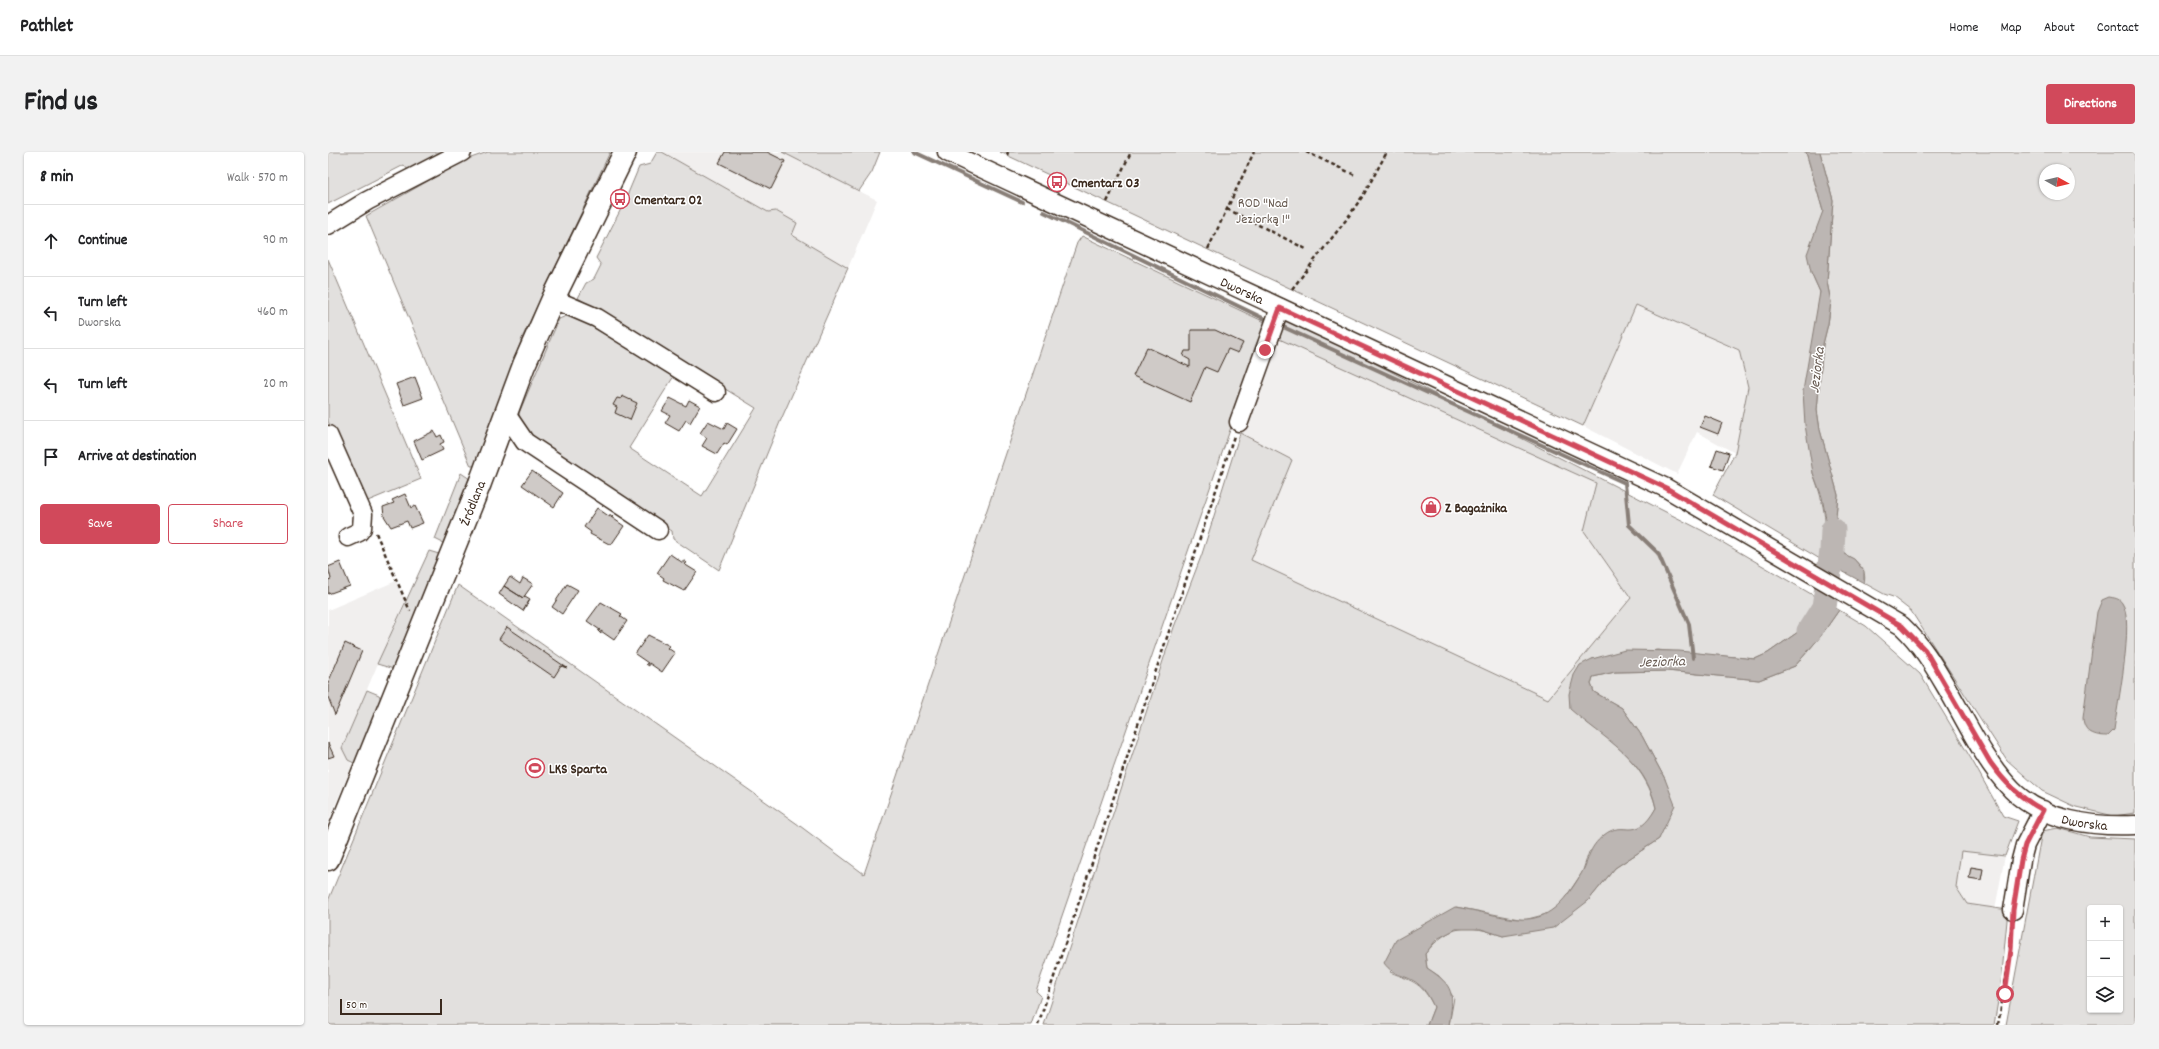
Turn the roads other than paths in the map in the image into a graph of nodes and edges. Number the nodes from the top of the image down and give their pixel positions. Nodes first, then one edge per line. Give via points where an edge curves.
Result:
1 (462, 152) edge
2 (625, 152) edge
3 (947, 152) edge
4 (328, 225) edge
5 (553, 299) junction
6 (1280, 308) junction
7 (716, 392) dead end
8 (506, 414) junction
9 (1239, 422) road end
10 (328, 435) edge
11 (658, 530) dead end
12 (348, 537) dead end
13 (2043, 810) junction
14 (2135, 825) edge
15 (328, 859) edge
16 (2013, 910) road end

1 - 4 street via 367,201
2 - 5 main road, Źródlana
3 - 6 street, Dworska
5 - 7 street via 597,318
5 - 8 main road, Źródlana
6 - 9 street
6 - 13 street, Dworska via 1666,488 1902,626 1925,650 1990,762 2002,778 2028,802
8 - 11 street via 525,442
8 - 15 main road, Źródlana
10 - 12 street via 364,522 359,532
13 - 14 street, Dworska via 2098,825
13 - 16 street via 2027,840

